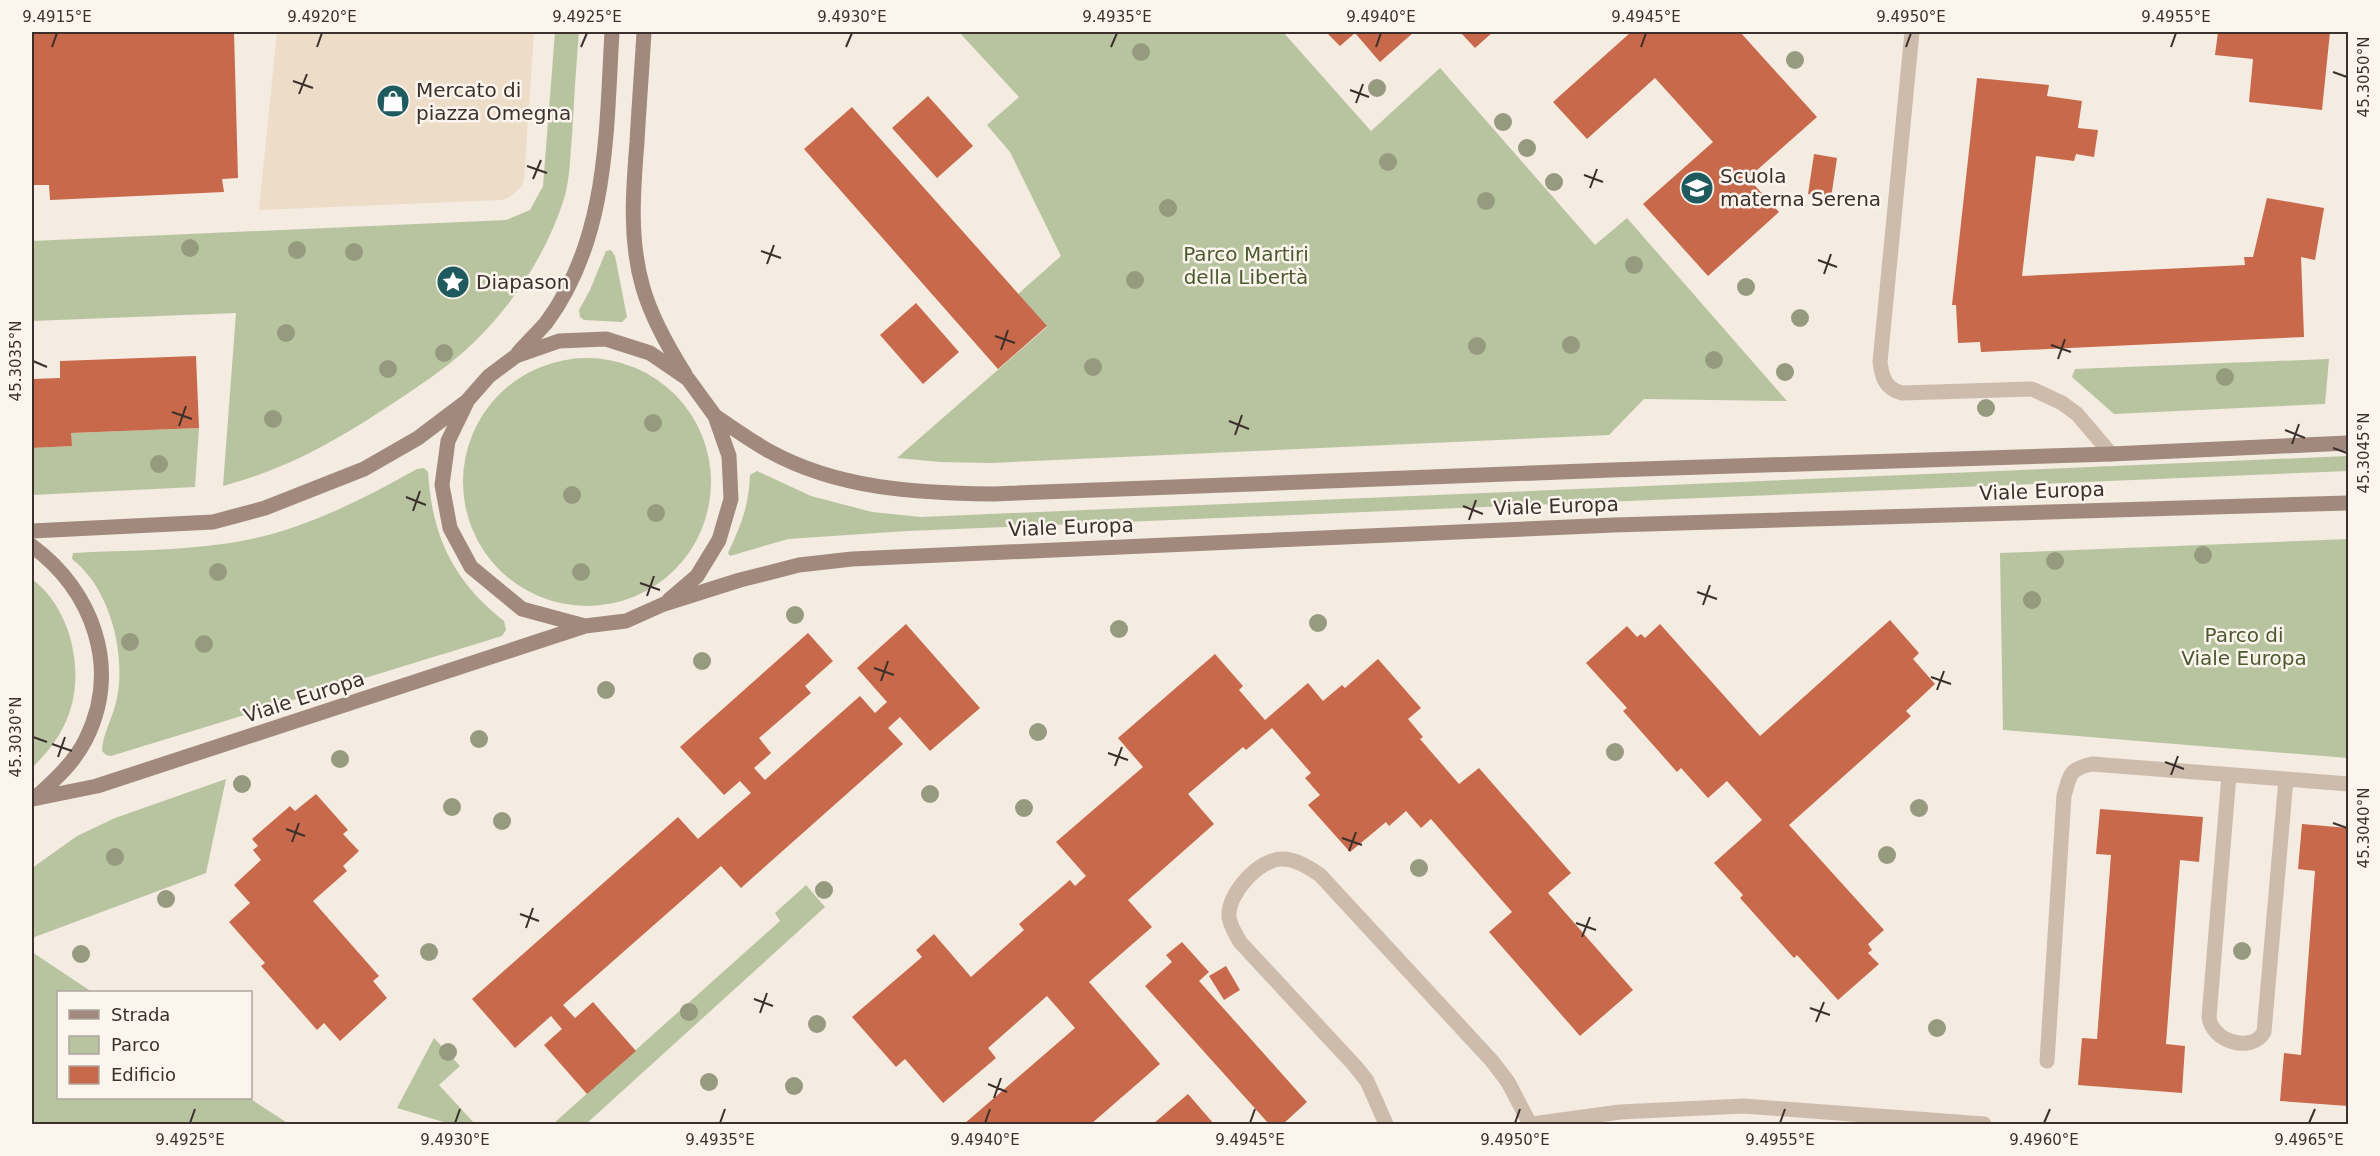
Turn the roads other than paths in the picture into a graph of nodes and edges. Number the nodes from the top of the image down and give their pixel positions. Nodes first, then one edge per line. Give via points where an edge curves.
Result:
1 (612, 32) edge
2 (644, 32) edge
3 (1912, 32) edge
4 (516, 356) junction
5 (688, 379) junction
6 (467, 402) junction
7 (715, 416) junction
8 (2349, 443) edge
9 (2110, 454) junction
10 (2349, 503) edge
11 (32, 531) edge
12 (32, 546) edge
13 (664, 604) junction
14 (585, 626) junction
15 (2229, 775) junction
16 (2286, 779) junction
17 (2349, 784) edge
18 (32, 800) edge
19 (2048, 1061) dead end
20 (1386, 1125) edge
21 (1531, 1125) edge
22 (1984, 1125) edge

1 - 4 street via 604,165 594,218 559,302
2 - 5 street via 633,188 636,258 655,320
3 - 9 street via 1881,375 1893,391 1902,393 2032,389 2077,414
4 - 5 street, Viale Europa via 560,341 606,339 650,353
4 - 6 street, Viale Europa via 489,376
5 - 7 street, Viale Europa
6 - 11 street, Viale Europa via 418,438 364,469 265,508 213,522
6 - 14 street, Viale Europa via 448,441 442,485 450,528 471,567 522,609
7 - 9 street, Viale Europa via 770,452 830,477 877,488 937,494
7 - 13 street, Viale Europa via 729,456 731,499 720,540 697,576
8 - 9 street, Viale Europa
10 - 13 street, Viale Europa via 1614,525 852,559 799,565
12 - 18 street, Viale Europa via 74,586 93,622 101,661 99,701 86,740 64,773
13 - 14 street, Viale Europa via 626,621
14 - 18 street, Viale Europa via 97,786
15 - 16 street
15 - 16 street via 2209,1017 2215,1033 2224,1039 2252,1043 2264,1032
15 - 19 street via 2092,764 2077,768 2069,778 2064,796
16 - 17 street
20 - 21 street via 1367,1081 1233,930 1229,917 1234,894 1267,862 1294,861 1320,875 1492,1061
21 - 22 street via 1620,1112 1744,1106

